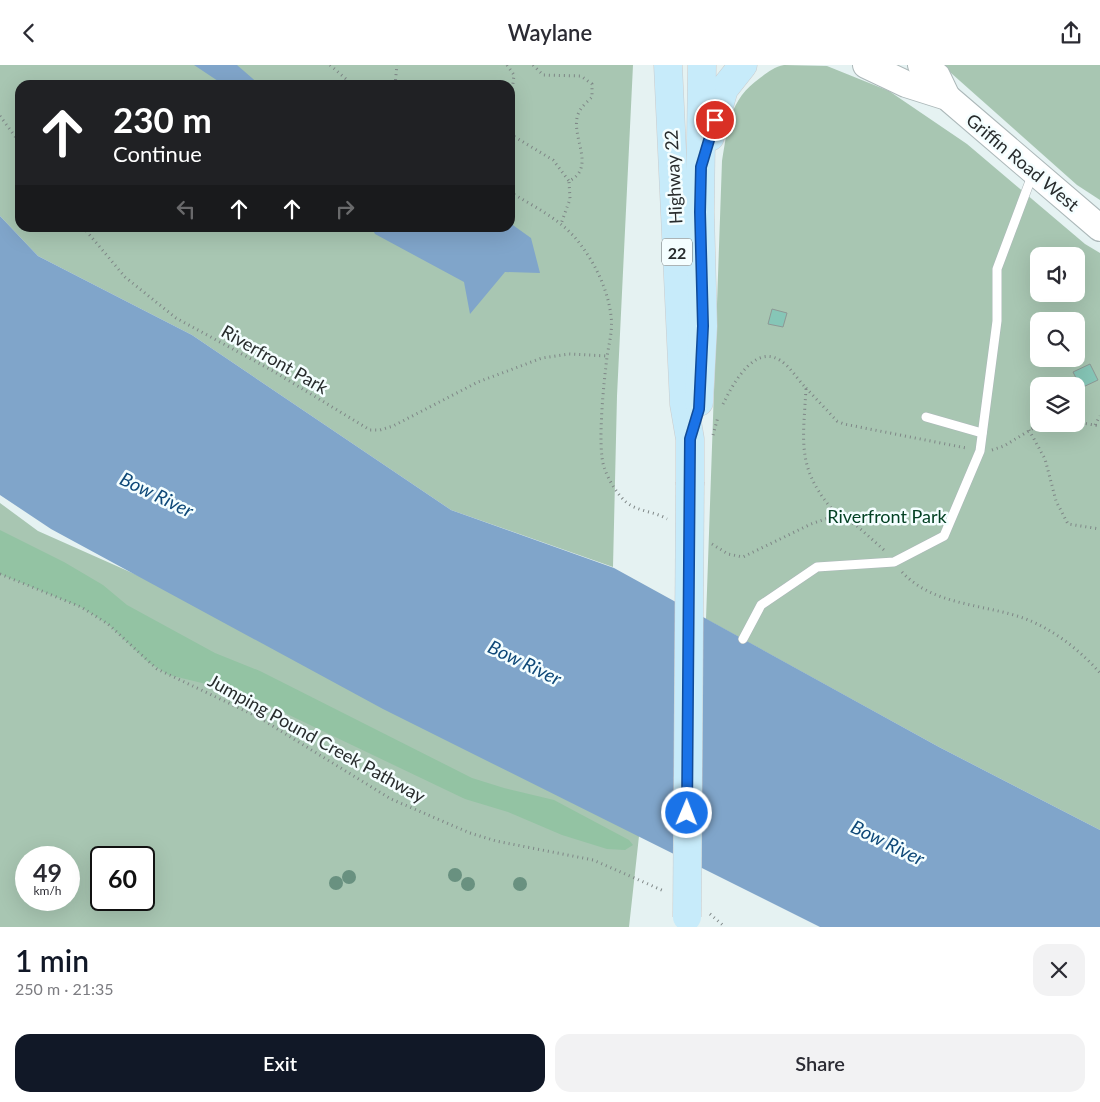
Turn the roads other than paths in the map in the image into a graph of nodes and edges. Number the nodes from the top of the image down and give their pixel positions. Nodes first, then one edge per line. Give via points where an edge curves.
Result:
1 (668, 65) edge
2 (702, 65) edge
3 (743, 65) edge
4 (866, 65) edge
5 (921, 65) edge
6 (947, 97) junction
7 (701, 167) junction
8 (1034, 171) junction
9 (1100, 227) edge
10 (926, 417) dead end
11 (982, 433) junction
12 (701, 440) junction
13 (743, 639) dead end
14 (687, 922) edge

1 - 12 main road, Highway 22 / 22 via 684,403
2 - 7 main road, Highway 22 / 22
3 - 7 main road via 724,89
4 - 6 main road, Griffin Road West via 906,84
5 - 6 main road, Griffin Road West via 937,76
6 - 8 main road, Griffin Road West
7 - 12 main road, Highway 22 / 22
8 - 9 main road, Griffin Road West
8 - 11 lane via 997,269 997,321
10 - 11 lane
11 - 13 lane via 980,451 944,536 894,562 817,567 761,605
12 - 14 main road, Highway 22 / 22, bridge via 690,482

